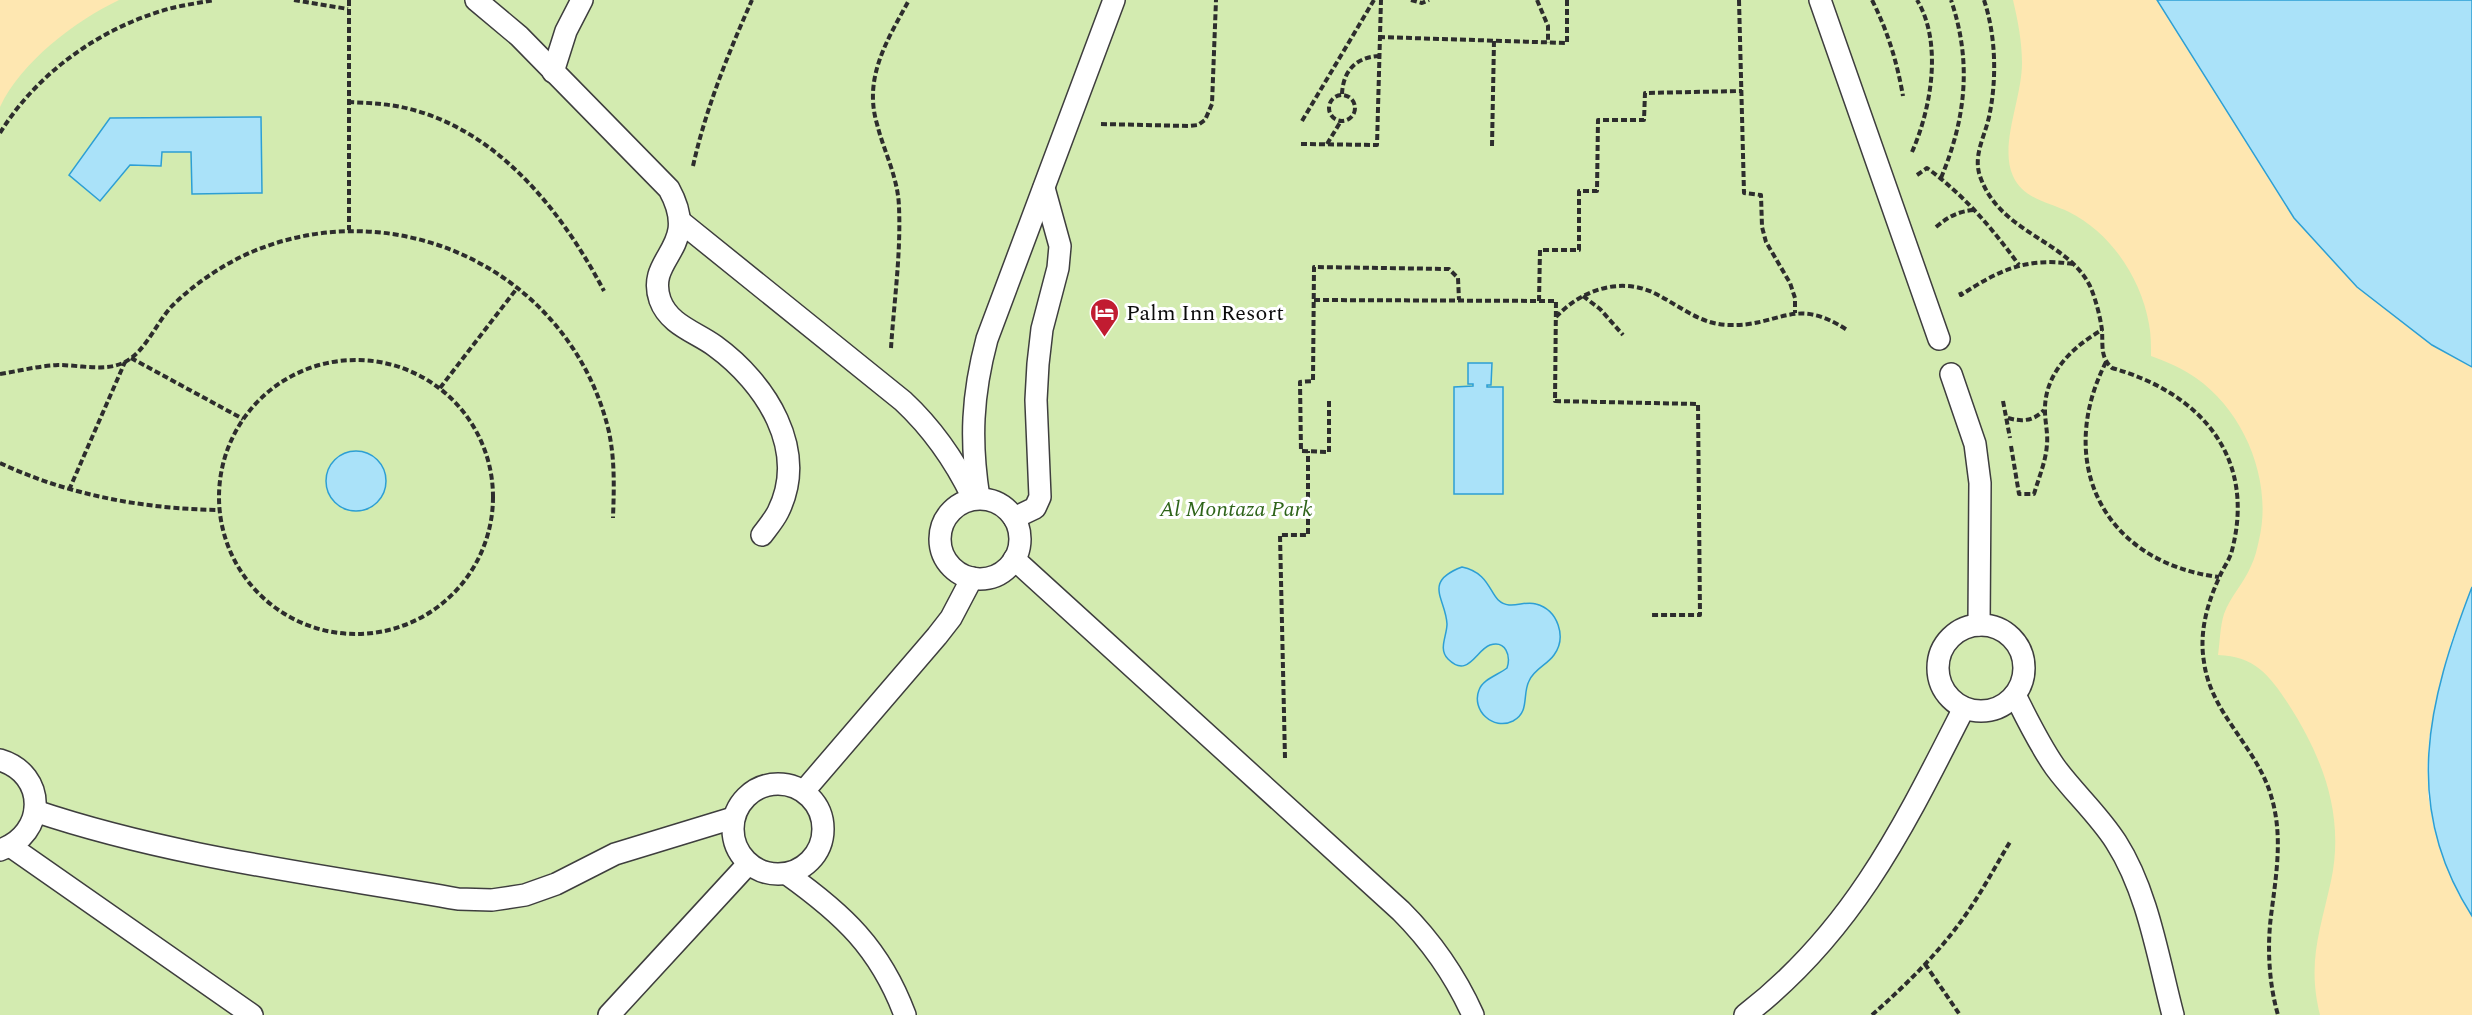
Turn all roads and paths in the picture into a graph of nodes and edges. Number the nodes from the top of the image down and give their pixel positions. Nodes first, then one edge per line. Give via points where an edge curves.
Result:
1 (214, 0) edge
2 (294, 0) edge
3 (348, 0) edge
4 (476, 0) edge
5 (582, 0) edge
6 (752, 0) edge
7 (909, 0) edge
8 (1114, 0) edge
9 (1216, 0) edge
10 (1374, 0) edge
11 (1381, 0) edge
12 (1411, 0) edge
13 (1429, 0) edge
14 (1537, 0) edge
15 (1567, 0) edge
16 (1739, 0) edge
17 (1820, 0) edge
18 (1872, 0) edge
19 (1917, 0) edge
20 (1951, 0) edge
21 (1984, 0) edge
22 (348, 9) junction
23 (1379, 37) junction
24 (1494, 41) junction
25 (1548, 43) junction
26 (1379, 56) junction
27 (553, 72) junction
28 (1742, 91) junction
29 (1342, 94) junction
30 (1903, 96) dead end
31 (348, 102) junction
32 (1302, 121) dead end
33 (1341, 121) junction
34 (1068, 124) junction
35 (0, 133) edge
36 (1301, 144) dead end
37 (1327, 144) junction
38 (1492, 146) dead end
39 (1912, 152) dead end
40 (1941, 178) junction
41 (1921, 185) dead end
42 (1044, 188) junction
43 (1976, 210) junction
44 (1932, 217) dead end
45 (681, 222) junction
46 (1936, 227) junction
47 (349, 230) junction
48 (1940, 237) dead end
49 (2074, 264) junction
50 (2019, 265) junction
51 (1958, 286) dead end
52 (518, 287) junction
53 (604, 291) dead end
54 (1582, 296) junction
55 (1314, 300) junction
56 (1459, 300) junction
57 (1539, 302) junction
58 (1795, 313) junction
59 (1556, 318) junction
60 (1847, 330) dead end
61 (2102, 330) junction
62 (1623, 335) dead end
63 (1939, 339) dead end
64 (131, 358) junction
65 (125, 362) junction
66 (2106, 362) junction
67 (0, 374) edge
68 (1951, 374) dead end
69 (440, 388) junction
70 (888, 388) junction
71 (1329, 401) dead end
72 (2003, 401) dead end
73 (2045, 409) junction
74 (2007, 418) junction
75 (243, 419) junction
76 (1308, 451) junction
77 (0, 463) edge
78 (69, 490) junction
79 (976, 499) junction
80 (219, 510) junction
81 (614, 518) dead end
82 (1014, 518) junction
83 (762, 535) dead end
84 (1014, 559) junction
85 (2219, 577) junction
86 (972, 578) junction
87 (1650, 615) dead end
88 (1979, 625) junction
89 (2015, 695) junction
90 (1964, 708) junction
91 (1284, 758) dead end
92 (0, 760) edge
93 (804, 791) junction
94 (35, 811) junction
95 (733, 818) junction
96 (2010, 842) dead end
97 (5, 848) edge
98 (748, 864) junction
99 (787, 873) junction
100 (1925, 964) junction
101 (252, 1015) edge
102 (609, 1015) edge
103 (905, 1015) edge
104 (1473, 1015) edge
105 (1745, 1015) edge
106 (1872, 1015) edge
107 (1960, 1015) edge
108 (2173, 1015) edge
109 (2278, 1015) edge

1 - 35 path via 168,9 87,46 27,94
2 - 22 path
3 - 22 path
4 - 27 lane via 519,36
5 - 27 lane via 566,31
6 - 45 path via 710,104
7 - 70 path via 882,51 874,74 872,99 899,206
8 - 34 lane
9 - 34 path via 1212,104 1205,120 1189,126
10 - 32 path
11 - 23 path
12 - 13 path
14 - 25 path via 1548,26
15 - 25 path via 1567,44
16 - 28 path
17 - 63 lane
18 - 30 path via 1897,60
19 - 39 path via 1929,32 1932,59 1926,113
20 - 40 path via 1964,62 1963,101 1956,140
21 - 49 path via 1993,43 1994,81 1977,163 1981,180 2012,221
22 - 31 path
23 - 24 path
23 - 26 path
24 - 25 path
24 - 38 path
26 - 29 path via 1369,56 1352,66
26 - 37 path via 1377,145
27 - 45 lane via 669,189
28 - 57 path via 1645,93 1644,120 1598,120 1597,191 1579,191 1579,250 1540,250
28 - 58 path via 1744,193 1761,195 1762,227 1773,257 1790,283
29 - 33 path via 1334,96 1328,112
29 - 33 path via 1350,97 1355,112 1350,119
31 - 47 path
31 - 53 path via 417,111 477,140 536,189 565,224
33 - 37 path
34 - 42 lane
36 - 37 path
40 - 41 path via 1927,168 1917,174
40 - 43 path
42 - 79 lane via 978,370 972,435
42 - 82 lane via 1060,246 1038,364 1040,497 1035,508
43 - 46 path via 1961,211
43 - 50 path
44 - 46 path
45 - 70 lane
45 - 83 lane via 679,237 657,275 661,302 677,323 738,365 758,387 785,436 787,488 778,513
46 - 48 path
47 - 52 path via 385,232 444,246
47 - 64 path via 300,236 254,251 210,275 172,306
49 - 50 path via 2037,261
49 - 61 path via 2090,285
50 - 51 path via 1961,295
52 - 69 path
52 - 81 path via 575,352 595,391 609,432 615,475
54 - 58 path via 1599,289 1635,287 1652,292 1703,321 1726,325 1749,325
54 - 59 path
54 - 62 path
55 - 56 path
55 - 56 path via 1314,267 1449,269 1458,278
55 - 76 path via 1313,381 1300,382 1301,451
56 - 57 path
57 - 59 path via 1556,302
58 - 60 path via 1814,314
59 - 87 path via 1555,401 1698,404 1700,615
61 - 66 path
61 - 73 path via 2065,358 2055,373
64 - 65 path
64 - 75 path
65 - 67 path via 115,366 58,365
65 - 78 path
66 - 85 path via 2112,368 2169,390 2192,407 2225,451 2238,504 2237,532 2230,558
66 - 85 path via 2094,386 2085,438 2087,465 2107,514 2124,535 2160,561
68 - 88 lane via 1975,444 1980,483
69 - 75 path via 413,371 382,362 351,359 319,364 290,376 264,394
69 - 80 path via 462,410 480,438 490,468 493,500 489,531 477,561 459,588 436,609 408,625 378,633 346,634 314,628 285,615 260,595 240,570 226,541
70 - 79 lane via 925,422
71 - 76 path via 1329,452
72 - 74 path
73 - 74 path via 2028,420
73 - 74 path via 2048,441 2034,494 2019,494
75 - 80 path via 220,478
76 - 91 path via 1308,535 1280,535
77 - 78 path
78 - 80 path via 174,509
79 - 82 lane via 993,500
79 - 86 lane via 949,512 939,538 949,564 958,573
82 - 84 lane via 1019,546
84 - 86 lane via 996,575
84 - 104 lane via 1401,911 1443,958
85 - 109 path via 2203,634 2204,662 2223,713 2253,753 2272,798 2279,857 2270,948
86 - 93 lane via 937,636
88 - 89 lane via 2006,633 2019,648 2024,668
88 - 90 lane via 1953,636 1939,660 1943,689
89 - 90 lane via 1992,710
89 - 108 lane via 2055,766 2097,816 2131,870
90 - 105 lane via 1903,827 1873,875 1803,964
92 - 94 lane via 17,767 28,779
93 - 95 lane via 788,784 770,783 741,802
93 - 99 lane via 816,804 822,820 822,838 803,867
94 - 95 lane via 149,844 458,899 492,900 525,895 615,854
94 - 97 lane via 27,831
95 - 98 lane via 732,835 737,851
96 - 100 path via 1968,911
97 - 101 lane
98 - 99 lane via 760,871
98 - 102 lane
99 - 103 lane via 856,930 883,967
100 - 106 path
100 - 107 path

